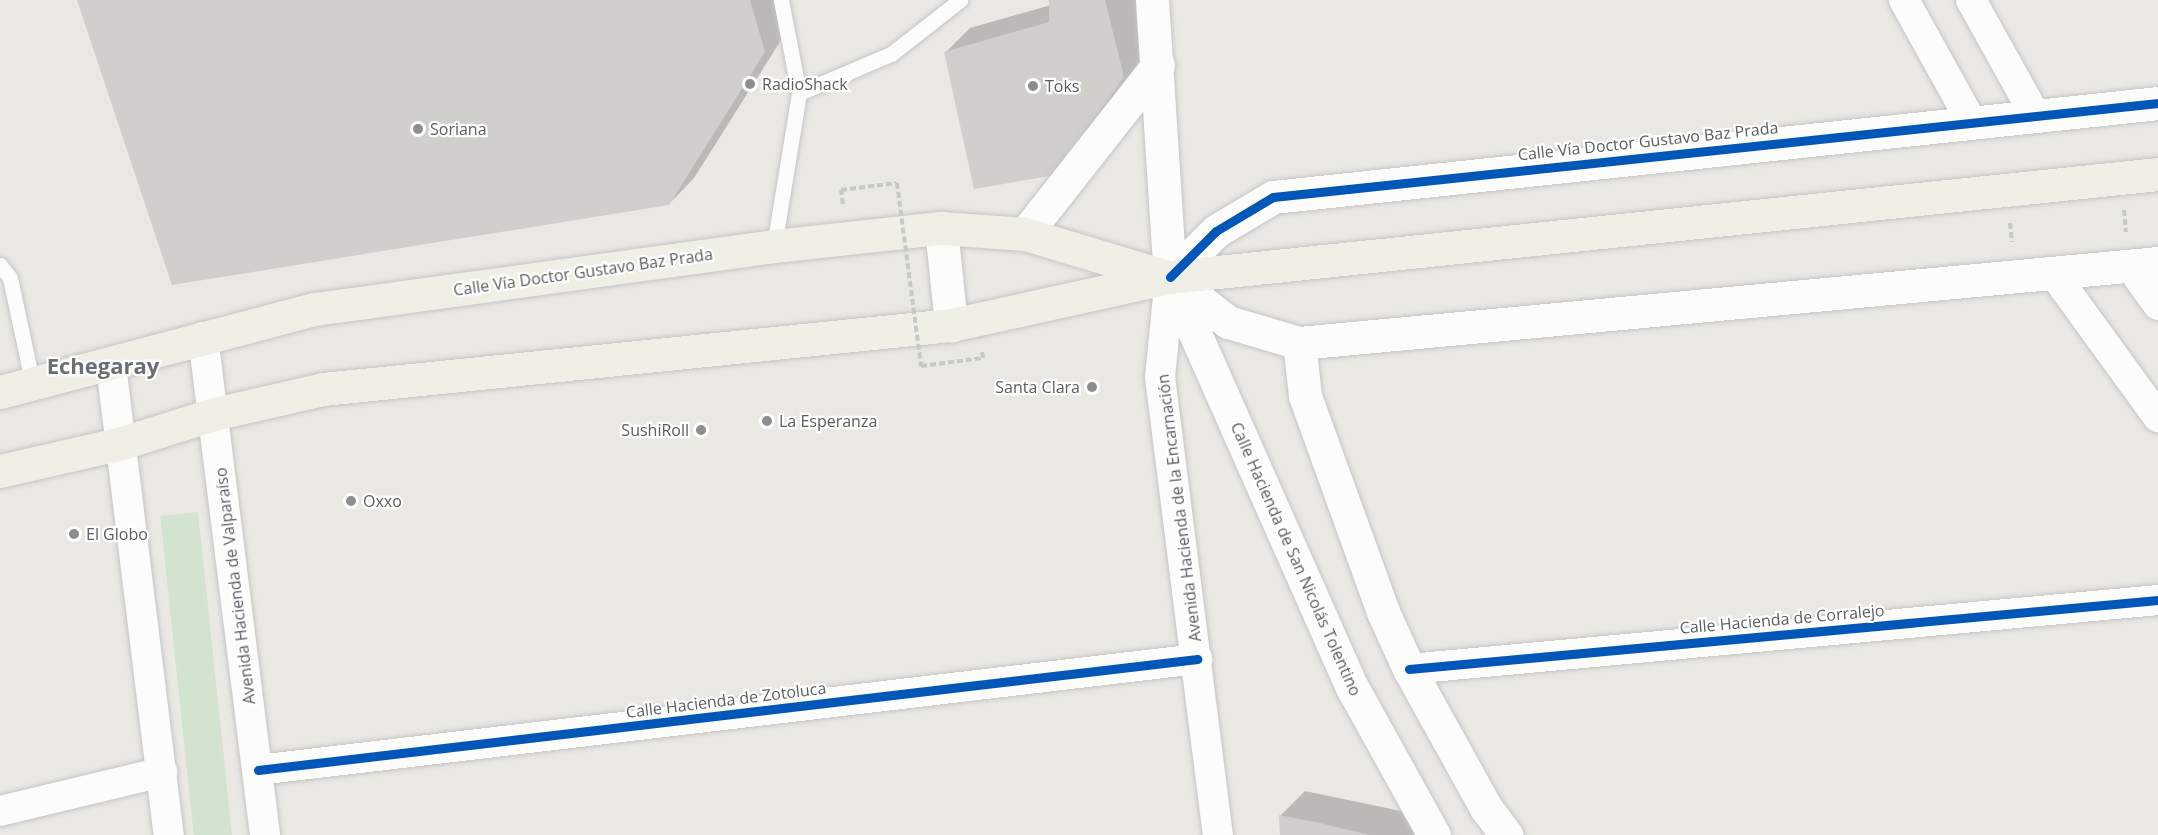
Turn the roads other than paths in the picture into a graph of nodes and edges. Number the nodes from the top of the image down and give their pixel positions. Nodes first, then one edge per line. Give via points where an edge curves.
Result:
1 (781, 0) edge
2 (960, 0) edge
3 (1152, 0) edge
4 (1904, 0) edge
5 (1971, 0) edge
6 (1158, 64) junction
7 (799, 93) junction
8 (2158, 103) edge
9 (2035, 115) junction
10 (1971, 121) junction
11 (2158, 174) edge
12 (941, 228) junction
13 (1025, 234) junction
14 (774, 246) junction
15 (0, 265) edge
16 (2144, 265) edge
17 (2054, 274) junction
18 (1170, 277) junction
19 (2158, 305) edge
20 (951, 325) junction
21 (203, 337) junction
22 (1299, 343) junction
23 (111, 365) junction
24 (33, 385) junction
25 (0, 392) edge
26 (214, 414) junction
27 (2158, 417) edge
28 (122, 443) junction
29 (0, 471) edge
30 (2158, 600) edge
31 (1197, 659) junction
32 (1409, 669) junction
33 (258, 770) junction
34 (162, 772) junction
35 (0, 811) edge
36 (169, 835) edge
37 (265, 835) edge
38 (1218, 835) edge
39 (1434, 835) edge
40 (1506, 835) edge

1 - 7 lane
2 - 7 lane via 891,54
3 - 6 street, Avenida Hacienda de la Encarnación
4 - 10 street
5 - 9 street
6 - 13 street
6 - 18 street, Avenida Hacienda de la Encarnación
7 - 14 lane
8 - 9 street, Calle Vía Doctor Gustavo Baz Prada
9 - 10 street, Calle Vía Doctor Gustavo Baz Prada
10 - 18 street, Calle Vía Doctor Gustavo Baz Prada via 1273,197 1216,231
11 - 18 main road, Calle Vía Doctor Gustavo Baz Prada
12 - 13 main road, Calle Vía Doctor Gustavo Baz Prada
12 - 14 main road, Calle Vía Doctor Gustavo Baz Prada
12 - 20 street
13 - 18 main road, Calle Vía Doctor Gustavo Baz Prada
14 - 21 main road, Calle Vía Doctor Gustavo Baz Prada via 315,309
15 - 24 lane via 10,278
16 - 17 street, Calle Vía Doctor Gustavo Baz Prada
16 - 19 street
17 - 22 street, Calle Vía Doctor Gustavo Baz Prada
17 - 27 street
18 - 20 main road, Calle Vía Doctor Gustavo Baz Prada
18 - 22 street, Calle Vía Doctor Gustavo Baz Prada via 1228,322
18 - 31 street, Avenida Hacienda de la Encarnación via 1160,377
18 - 39 street, Calle Hacienda de San Nicolás Tolentino via 1353,689
20 - 26 main road, Calle Vía Doctor Gustavo Baz Prada via 323,389
21 - 23 main road, Calle Vía Doctor Gustavo Baz Prada
21 - 26 street, Avenida Hacienda de Valparaíso
22 - 32 street via 1305,396 1383,612
23 - 24 main road, Calle Vía Doctor Gustavo Baz Prada
23 - 28 street
24 - 25 main road, Calle Vía Doctor Gustavo Baz Prada
26 - 28 main road, Calle Vía Doctor Gustavo Baz Prada
26 - 33 street, Avenida Hacienda de Valparaíso
28 - 29 main road, Calle Vía Doctor Gustavo Baz Prada
28 - 34 street
30 - 32 street, Calle Hacienda de Corralejo
31 - 33 street, Calle Hacienda de Zotoluca
31 - 38 street, Avenida Hacienda de la Encarnación
32 - 40 street via 1486,808
33 - 37 street, Avenida Hacienda de Valparaíso
34 - 35 street
34 - 36 street

